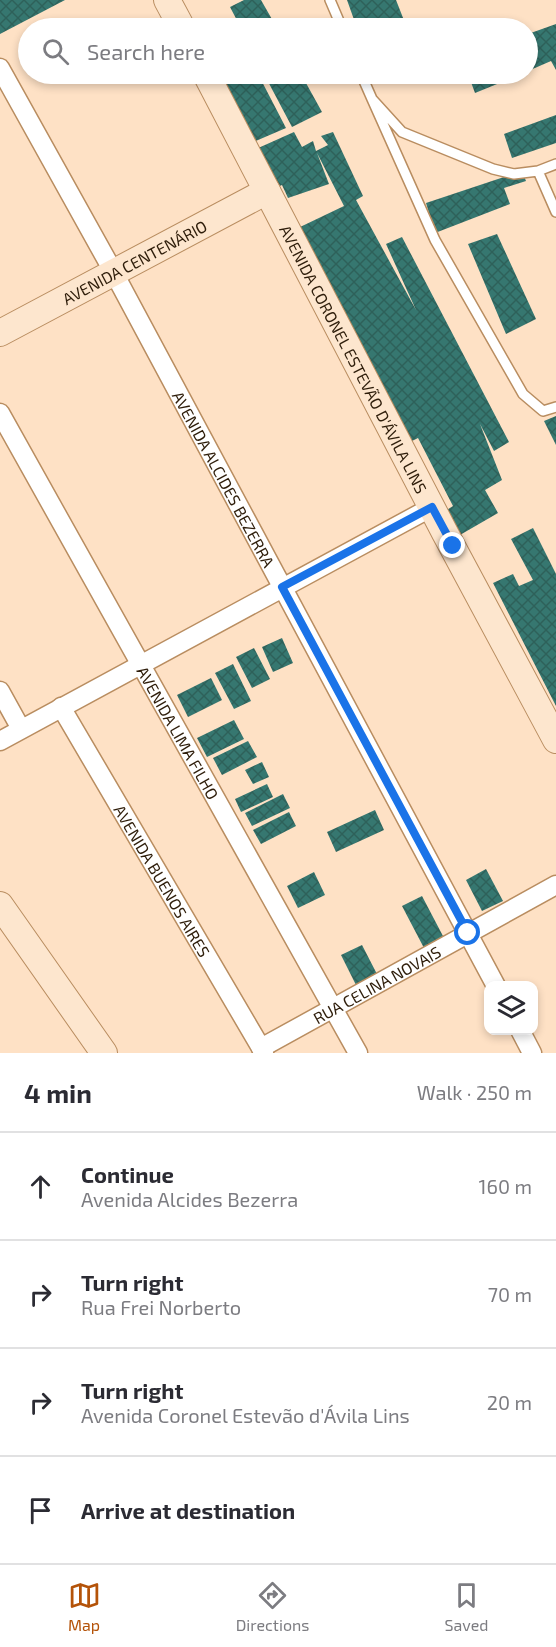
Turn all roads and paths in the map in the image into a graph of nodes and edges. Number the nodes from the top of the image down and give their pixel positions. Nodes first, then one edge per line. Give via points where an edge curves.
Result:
1 (167, 0) edge
2 (330, 0) edge
3 (177, 18) edge
4 (338, 18) edge
5 (0, 68) edge
6 (211, 84) edge
7 (365, 84) edge
8 (372, 99) junction
9 (556, 164) edge
10 (538, 171) junction
11 (267, 191) junction
12 (556, 212) edge
13 (114, 273) junction
14 (0, 333) edge
15 (556, 407) edge
16 (0, 413) edge
17 (432, 507) junction
18 (282, 587) junction
19 (140, 665) junction
20 (0, 691) edge
21 (61, 707) junction
22 (21, 729) junction
23 (556, 740) edge
24 (0, 741) edge
25 (556, 885) edge
26 (0, 905) edge
27 (468, 933) junction
28 (493, 981) edge
29 (333, 1008) junction
30 (523, 1035) edge
31 (262, 1050) edge
32 (104, 1053) edge
33 (358, 1053) edge
34 (532, 1053) edge

1 - 3 street
2 - 4 lane
5 - 13 street, AVENIDA ALCIDES BEZERRA
6 - 11 street, AVENIDA CORONEL ESTEVÃO D'ÁVILA LINS
7 - 8 lane
8 - 10 lane via 402,132 493,169 514,174
8 - 15 lane via 435,240 523,394 543,411
9 - 10 lane
10 - 12 lane
11 - 13 street, AVENIDA CENTENÁRIO
11 - 17 street, AVENIDA CORONEL ESTEVÃO D'ÁVILA LINS
13 - 14 street, AVENIDA CENTENÁRIO
13 - 18 street, AVENIDA ALCIDES BEZERRA
16 - 19 street, AVENIDA LIMA FILHO
17 - 18 street
17 - 23 street, AVENIDA CORONEL ESTEVÃO D'ÁVILA LINS
18 - 19 street
18 - 27 street, AVENIDA ALCIDES BEZERRA
19 - 21 street
19 - 29 street, AVENIDA LIMA FILHO
20 - 22 street
21 - 22 street
21 - 31 street, AVENIDA BUENOS AIRES
22 - 24 street
25 - 27 street, RUA CELINA NOVAIS
26 - 32 street
27 - 28 street, AVENIDA ALCIDES BEZERRA
27 - 29 street, RUA CELINA NOVAIS
29 - 31 street, RUA CELINA NOVAIS
29 - 33 street, AVENIDA LIMA FILHO
30 - 34 street

